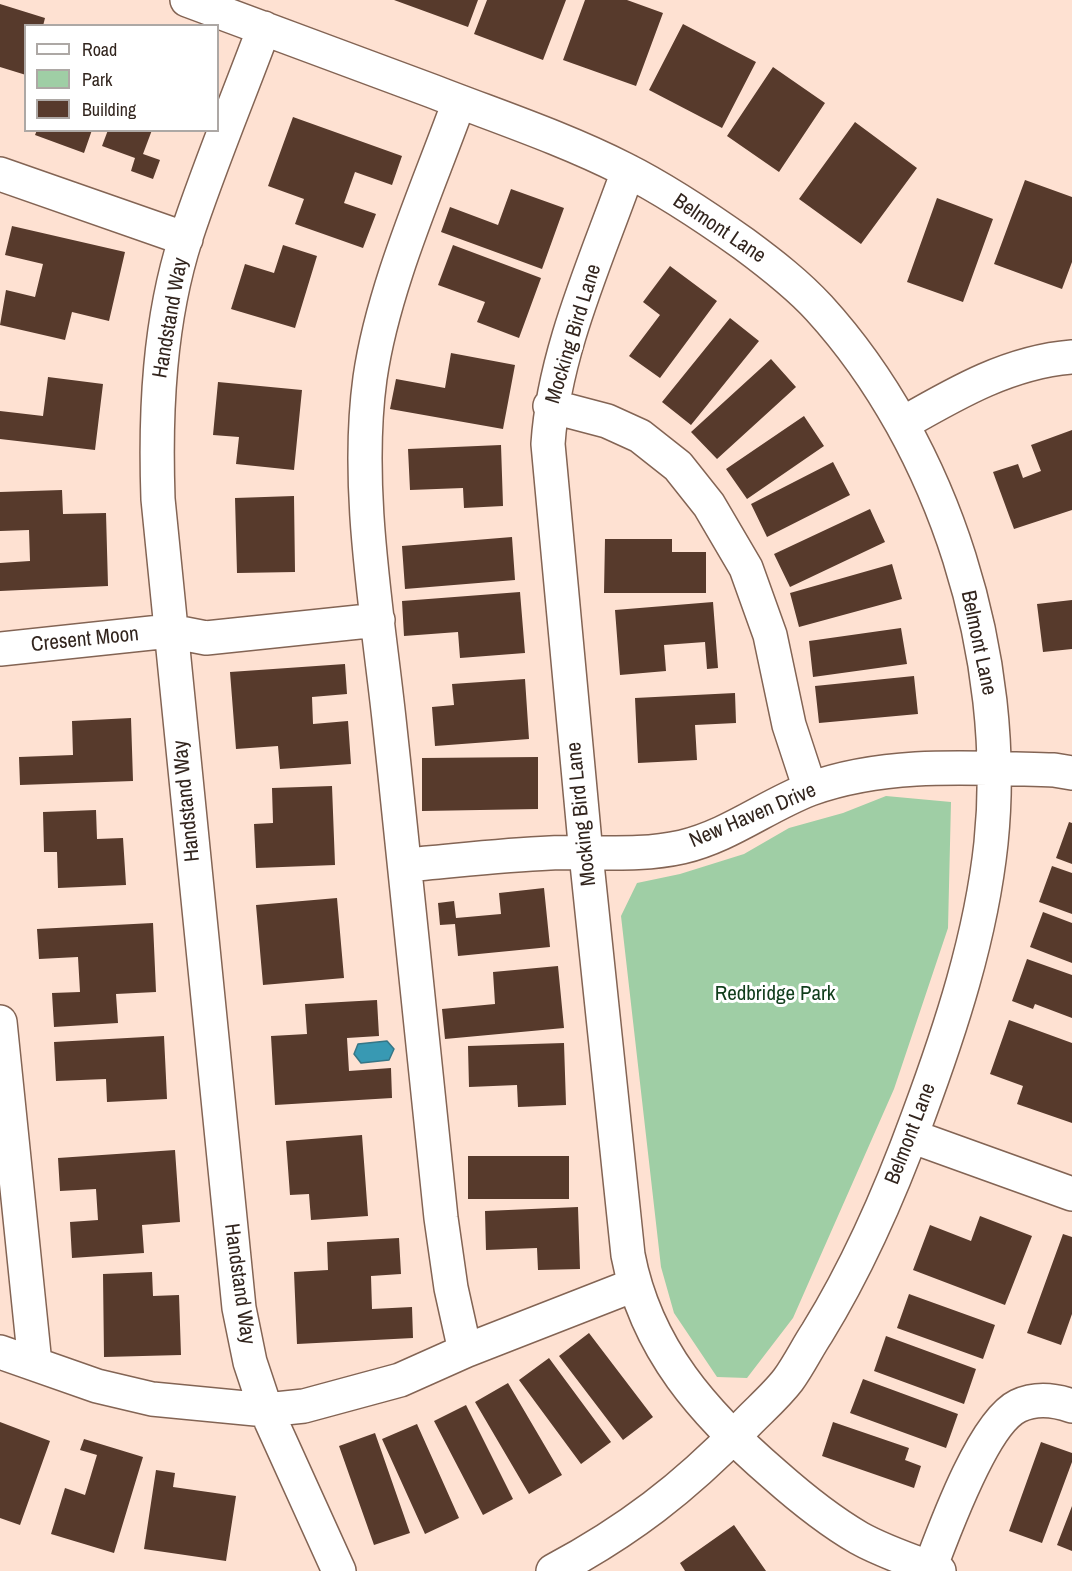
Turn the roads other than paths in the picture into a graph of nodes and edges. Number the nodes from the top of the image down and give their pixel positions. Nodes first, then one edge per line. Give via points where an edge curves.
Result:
1 (187, 0) edge
2 (264, 28) junction
3 (459, 102) junction
4 (628, 171) junction
5 (0, 174) edge
6 (186, 239) junction
7 (1072, 357) edge
8 (550, 406) junction
9 (902, 424) junction
10 (378, 620) junction
11 (170, 631) junction
12 (0, 649) edge
13 (994, 769) junction
14 (1072, 773) edge
15 (810, 789) junction
16 (586, 854) junction
17 (405, 865) junction
18 (0, 1023) edge
19 (911, 1136) junction
20 (1072, 1194) edge
21 (634, 1285) junction
22 (465, 1351) junction
23 (0, 1352) edge
24 (35, 1364) junction
25 (1072, 1406) edge
26 (266, 1410) junction
27 (732, 1438) junction
28 (935, 1569) edge
29 (339, 1571) edge
30 (553, 1571) edge

1 - 2 street, Belmont Lane
2 - 3 street, Belmont Lane
2 - 6 street, Handstand Way
3 - 4 street, Belmont Lane
3 - 10 street via 388,299 370,378 365,481
4 - 8 street, Mocking Bird Lane via 558,370
4 - 9 street, Belmont Lane via 778,269 819,308
5 - 6 street
6 - 11 street, Handstand Way via 160,368 156,440
7 - 9 street via 1017,368 971,384
8 - 15 street via 607,421 640,436 678,466 709,505 746,568 770,634 789,725
8 - 16 street, Mocking Bird Lane via 548,444
9 - 13 street, Belmont Lane via 928,477 961,563 986,667
10 - 11 street, Cresent Moon via 206,638
10 - 17 street
11 - 12 street, Cresent Moon
11 - 26 street, Handstand Way via 239,1308 250,1362
13 - 14 street, New Haven Drive
13 - 15 street, New Haven Drive via 902,770
13 - 19 street, Belmont Lane via 990,852 970,955 949,1033
15 - 16 street, New Haven Drive via 717,837 626,855
16 - 17 street, New Haven Drive via 551,853
16 - 21 street, Mocking Bird Lane
17 - 22 street via 441,1218
18 - 24 street
19 - 20 street
19 - 27 street, Belmont Lane via 876,1223 837,1301 788,1380
21 - 22 street
21 - 27 street, Mocking Bird Lane via 672,1365 704,1409
22 - 26 street via 400,1380 358,1393
23 - 24 street
24 - 26 street via 97,1386 152,1399
25 - 28 street via 1050,1400 1026,1403 1007,1413 996,1425 950,1511
26 - 29 street, Handstand Way
27 - 28 street, Mocking Bird Lane via 835,1524
27 - 30 street, Belmont Lane via 649,1514

